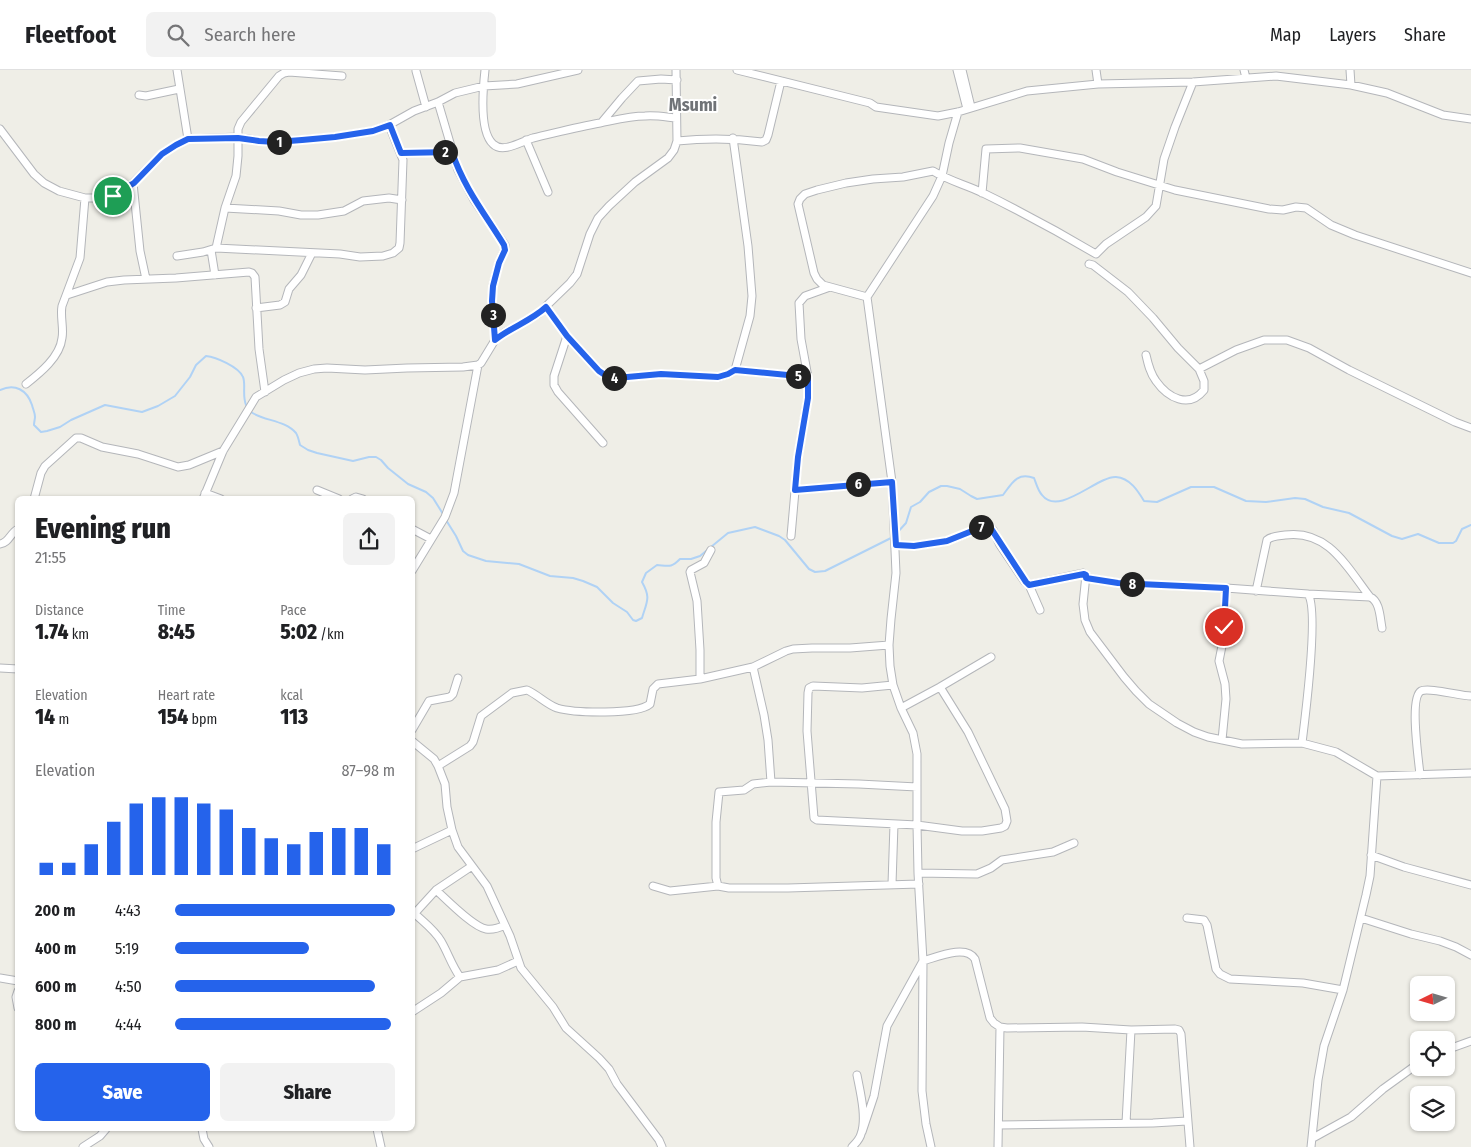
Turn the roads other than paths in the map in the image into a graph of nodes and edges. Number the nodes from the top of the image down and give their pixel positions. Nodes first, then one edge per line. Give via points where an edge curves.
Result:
1 (177, 70) edge
2 (485, 70) edge
3 (578, 70) edge
4 (676, 70) edge
5 (736, 70) edge
6 (957, 70) edge
7 (962, 70) edge
8 (1096, 70) edge
9 (1244, 70) edge
10 (1350, 70) edge
11 (416, 71) edge
12 (342, 76) dead end
13 (1246, 78) junction
14 (677, 80) junction
15 (781, 81) junction
16 (1193, 82) junction
17 (1098, 84) junction
18 (1351, 85) junction
19 (484, 86) junction
20 (179, 89) junction
21 (139, 95) dead end
22 (438, 102) junction
23 (426, 107) junction
24 (969, 108) junction
25 (958, 112) junction
26 (676, 118) junction
27 (1471, 119) edge
28 (602, 122) junction
29 (390, 125) junction
30 (0, 129) edge
31 (238, 138) junction
32 (733, 138) junction
33 (188, 139) junction
34 (526, 140) junction
35 (677, 141) junction
36 (452, 152) junction
37 (401, 153) junction
38 (942, 176) junction
39 (134, 183) junction
40 (1160, 185) junction
41 (548, 192) dead end
42 (982, 193) junction
43 (85, 198) junction
44 (402, 200) junction
45 (225, 208) junction
46 (214, 249) junction
47 (312, 253) junction
48 (177, 256) dead end
49 (1089, 264) dead end
50 (1471, 273) edge
51 (215, 274) junction
52 (146, 279) junction
53 (830, 287) junction
54 (67, 295) junction
55 (867, 297) junction
56 (546, 307) junction
57 (256, 308) junction
58 (567, 336) junction
59 (495, 340) junction
60 (1146, 355) dead end
61 (478, 365) junction
62 (1199, 369) junction
63 (735, 370) junction
64 (808, 377) junction
65 (26, 384) dead end
66 (265, 392) junction
67 (1471, 428) edge
68 (603, 443) dead end
69 (223, 451) junction
70 (892, 482) junction
71 (317, 490) dead end
72 (795, 490) junction
73 (35, 496) edge
74 (204, 496) edge
75 (331, 496) edge
76 (15, 530) edge
77 (415, 531) edge
78 (791, 536) dead end
79 (431, 539) junction
80 (895, 543) junction
81 (0, 544) edge
82 (711, 550) dead end
83 (415, 566) edge
84 (1086, 578) junction
85 (1029, 585) junction
86 (1226, 588) junction
87 (1256, 591) junction
88 (1308, 594) junction
89 (1370, 597) junction
90 (1040, 610) dead end
91 (1382, 628) dead end
92 (889, 645) junction
93 (991, 657) dead end
94 (753, 667) junction
95 (0, 668) edge
96 (15, 669) edge
97 (458, 678) dead end
98 (700, 679) junction
99 (893, 685) junction
100 (940, 687) junction
101 (1471, 696) edge
102 (901, 708) junction
103 (415, 725) edge
104 (1222, 740) junction
105 (415, 743) edge
106 (1302, 743) junction
107 (438, 766) junction
108 (1471, 773) edge
109 (1420, 775) junction
110 (1377, 776) junction
111 (771, 782) junction
112 (811, 782) junction
113 (918, 787) junction
114 (894, 824) junction
115 (917, 825) junction
116 (452, 830) junction
117 (1074, 843) dead end
118 (415, 848) edge
119 (1371, 855) junction
120 (472, 866) junction
121 (918, 873) junction
122 (892, 884) junction
123 (919, 884) junction
124 (1471, 885) edge
125 (653, 886) dead end
126 (718, 886) junction
127 (436, 890) junction
128 (415, 911) edge
129 (415, 913) edge
130 (1187, 918) dead end
131 (1360, 918) junction
132 (505, 925) junction
133 (1471, 956) edge
134 (518, 961) junction
135 (923, 961) junction
136 (460, 977) junction
137 (0, 978) edge
138 (15, 980) edge
139 (1343, 990) junction
140 (415, 1010) edge
141 (1000, 1027) junction
142 (1131, 1030) junction
143 (1471, 1042) edge
144 (1455, 1047) edge
145 (1410, 1069) edge
146 (857, 1075) dead end
147 (1188, 1121) junction
148 (1126, 1123) junction
149 (999, 1125) junction
150 (104, 1131) edge
151 (202, 1131) edge
152 (377, 1131) edge
153 (862, 1132) junction
154 (1313, 1138) junction
155 (83, 1147) edge
156 (209, 1147) edge
157 (381, 1147) edge
158 (662, 1147) edge
159 (852, 1147) edge
160 (931, 1147) edge
161 (998, 1147) edge
162 (1190, 1147) edge
163 (1311, 1147) edge

1 - 20 street
2 - 19 street
3 - 19 street via 517,84
4 - 14 street
5 - 15 street
6 - 24 street
7 - 24 street
8 - 17 street
9 - 13 street
10 - 18 street
11 - 23 street
12 - 31 street via 284,73 241,122
13 - 16 street
13 - 18 street via 1276,76
14 - 26 street
14 - 28 street via 638,81
15 - 25 street via 876,107 938,116
15 - 32 street via 766,140
16 - 17 street
16 - 40 street via 1164,159
17 - 24 street via 1027,91
18 - 27 street via 1387,93 1443,116
19 - 22 street via 455,93
19 - 34 street via 484,119 494,145 508,147
20 - 21 street
20 - 33 street
22 - 23 street
22 - 36 street
23 - 29 street
24 - 25 street
25 - 38 street
26 - 28 street via 636,116
26 - 35 street
28 - 34 street
29 - 31 street via 373,131 302,140 276,142
29 - 37 street
30 - 43 street via 44,183
31 - 33 street
31 - 45 street via 236,176
32 - 35 street
32 - 63 street via 752,296 750,316
33 - 39 street via 162,154
34 - 41 street
35 - 56 street via 668,158 635,182 598,218 577,274
36 - 37 street
36 - 59 street via 474,200 504,245 493,286
37 - 44 street
38 - 42 street
38 - 53 street via 933,171 872,179 805,194 798,204 814,273 817,279
38 - 55 street via 933,196
39 - 43 street via 113,196
39 - 52 street
40 - 42 street via 1083,159 1020,148 988,149 985,151
40 - 42 street via 1156,206 1146,217 1096,254
40 - 50 street via 1269,209 1306,208 1331,225
43 - 54 street via 80,258
44 - 45 street via 363,201 344,211 318,215
44 - 47 street via 400,248 393,253 360,257
45 - 46 street
46 - 47 street
46 - 48 street
46 - 51 street
47 - 57 street via 301,275 289,289 285,302
49 - 62 street via 1128,292
51 - 52 street
51 - 57 street via 252,273 255,277
52 - 54 street via 107,282
53 - 55 street
53 - 64 street via 805,296 799,304
54 - 65 street via 62,306 59,348 48,365
55 - 70 street
56 - 58 street
56 - 59 street
57 - 66 street
58 - 63 street via 608,377 661,374 718,377
58 - 68 street via 554,384
59 - 61 street
60 - 62 street via 1156,382 1173,398 1186,401 1199,397 1204,390 1204,381
61 - 66 street via 314,369 299,373
61 - 79 street via 454,494
62 - 67 street via 1264,340 1287,340
63 - 64 street
64 - 72 street
66 - 69 street via 256,397
69 - 73 street via 189,466 178,467 76,438 45,466
69 - 74 street
70 - 72 street
70 - 80 street
71 - 75 street
72 - 78 street
76 - 81 street via 6,542
77 - 79 street
79 - 83 street
80 - 85 street via 914,546 947,541 990,527
80 - 92 street via 896,573
82 - 98 street via 704,563 690,572 697,601
84 - 85 street via 1084,574
84 - 86 street via 1118,583
84 - 104 street via 1085,620 1090,632 1124,678 1149,704 1177,723
85 - 90 street
86 - 87 street
86 - 104 street via 1223,642 1218,661 1226,699
87 - 88 street
87 - 89 street via 1267,540 1294,534 1314,537 1335,551
88 - 89 street
88 - 106 street via 1312,620
89 - 91 street via 1376,602
92 - 94 street via 786,651
92 - 99 street
93 - 100 street
94 - 98 street
94 - 111 street via 768,740
95 - 96 street
97 - 103 street via 453,694 429,701
98 - 107 street via 658,684 654,686 648,706 611,712 572,711 550,705 527,690 512,693 481,716 470,746
99 - 102 street
99 - 112 street via 809,688 807,731
100 - 102 street
100 - 115 street via 968,732 1006,810 1007,822 1001,828 982,831
101 - 109 street via 1430,690 1418,693 1415,723
102 - 113 street via 916,742
104 - 106 street via 1242,744
105 - 107 street
106 - 110 street via 1336,752
107 - 116 street via 445,784
108 - 109 street
109 - 110 street
110 - 119 street
111 - 112 street
111 - 126 street via 718,793
112 - 113 street
112 - 114 street via 812,812 817,820
113 - 115 street
114 - 115 street
114 - 122 street
115 - 121 street
116 - 118 street
116 - 120 street via 458,846
117 - 121 street via 1053,852 1002,860 977,874
119 - 124 street
119 - 131 street via 1370,876
120 - 127 street
120 - 132 street via 487,886
121 - 123 street
122 - 123 street
122 - 126 street via 788,888
123 - 135 street
125 - 126 street via 666,890
127 - 128 street
127 - 132 street via 483,929
129 - 136 street via 441,941
130 - 139 street via 1204,920 1207,925 1216,969 1220,974 1230,978 1303,983
131 - 133 street via 1440,941
131 - 139 street
132 - 134 street
134 - 136 street via 498,970
134 - 158 street via 566,1028 609,1070
135 - 141 street via 961,951 972,954 990,1018
135 - 153 street via 887,1026 874,1096
135 - 160 street via 922,1091
136 - 140 street
137 - 138 street
139 - 154 street via 1320,1065
141 - 142 street
141 - 149 street
142 - 147 street via 1179,1030
142 - 148 street
143 - 144 street
145 - 154 street via 1351,1117
146 - 153 street
147 - 148 street
147 - 162 street
148 - 149 street
149 - 161 street
150 - 155 street
151 - 156 street
152 - 157 street
153 - 159 street
154 - 163 street

